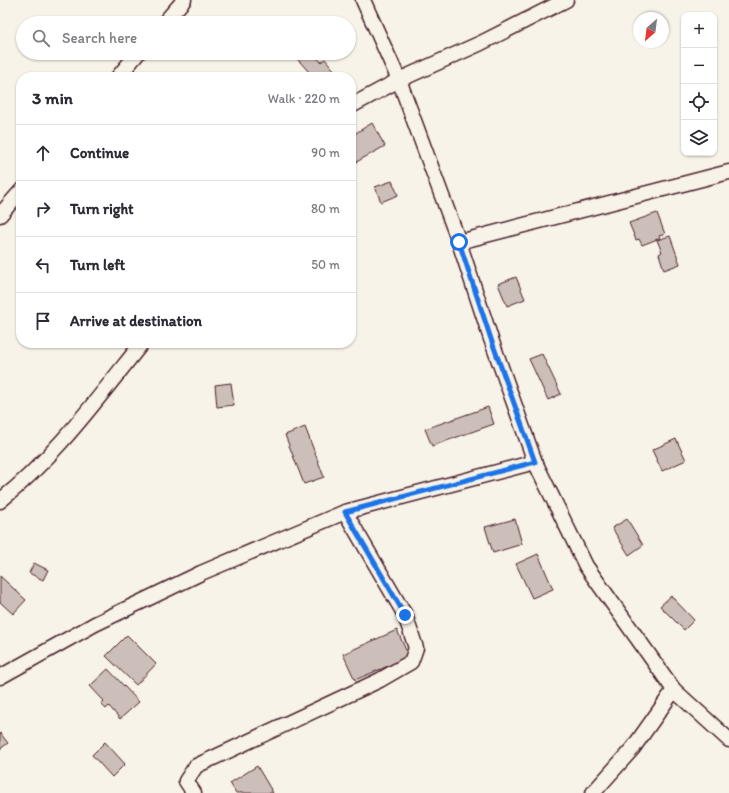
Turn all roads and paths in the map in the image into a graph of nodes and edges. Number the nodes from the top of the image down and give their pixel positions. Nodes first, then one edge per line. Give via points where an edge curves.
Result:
1 (184, 0) edge
2 (364, 0) edge
3 (566, 0) edge
4 (170, 16) edge
5 (132, 60) edge
6 (122, 72) edge
7 (399, 80) junction
8 (356, 103) edge
9 (729, 172) edge
10 (16, 197) edge
11 (0, 215) edge
12 (459, 242) junction
13 (138, 348) edge
14 (535, 462) junction
15 (0, 501) edge
16 (345, 512) junction
17 (0, 677) edge
18 (674, 690) junction
19 (729, 740) edge
20 (194, 793) edge
21 (593, 793) edge

1 - 4 street
2 - 7 street
3 - 7 street via 481,43
5 - 6 street
7 - 8 street
7 - 12 street
9 - 12 street
10 - 11 street
12 - 14 street
13 - 15 street via 51,454
14 - 16 street
14 - 18 street via 586,566
16 - 17 street via 137,603
16 - 20 street via 405,615 416,648 411,662 380,680 196,766 186,781
18 - 19 street
18 - 21 street via 633,748

